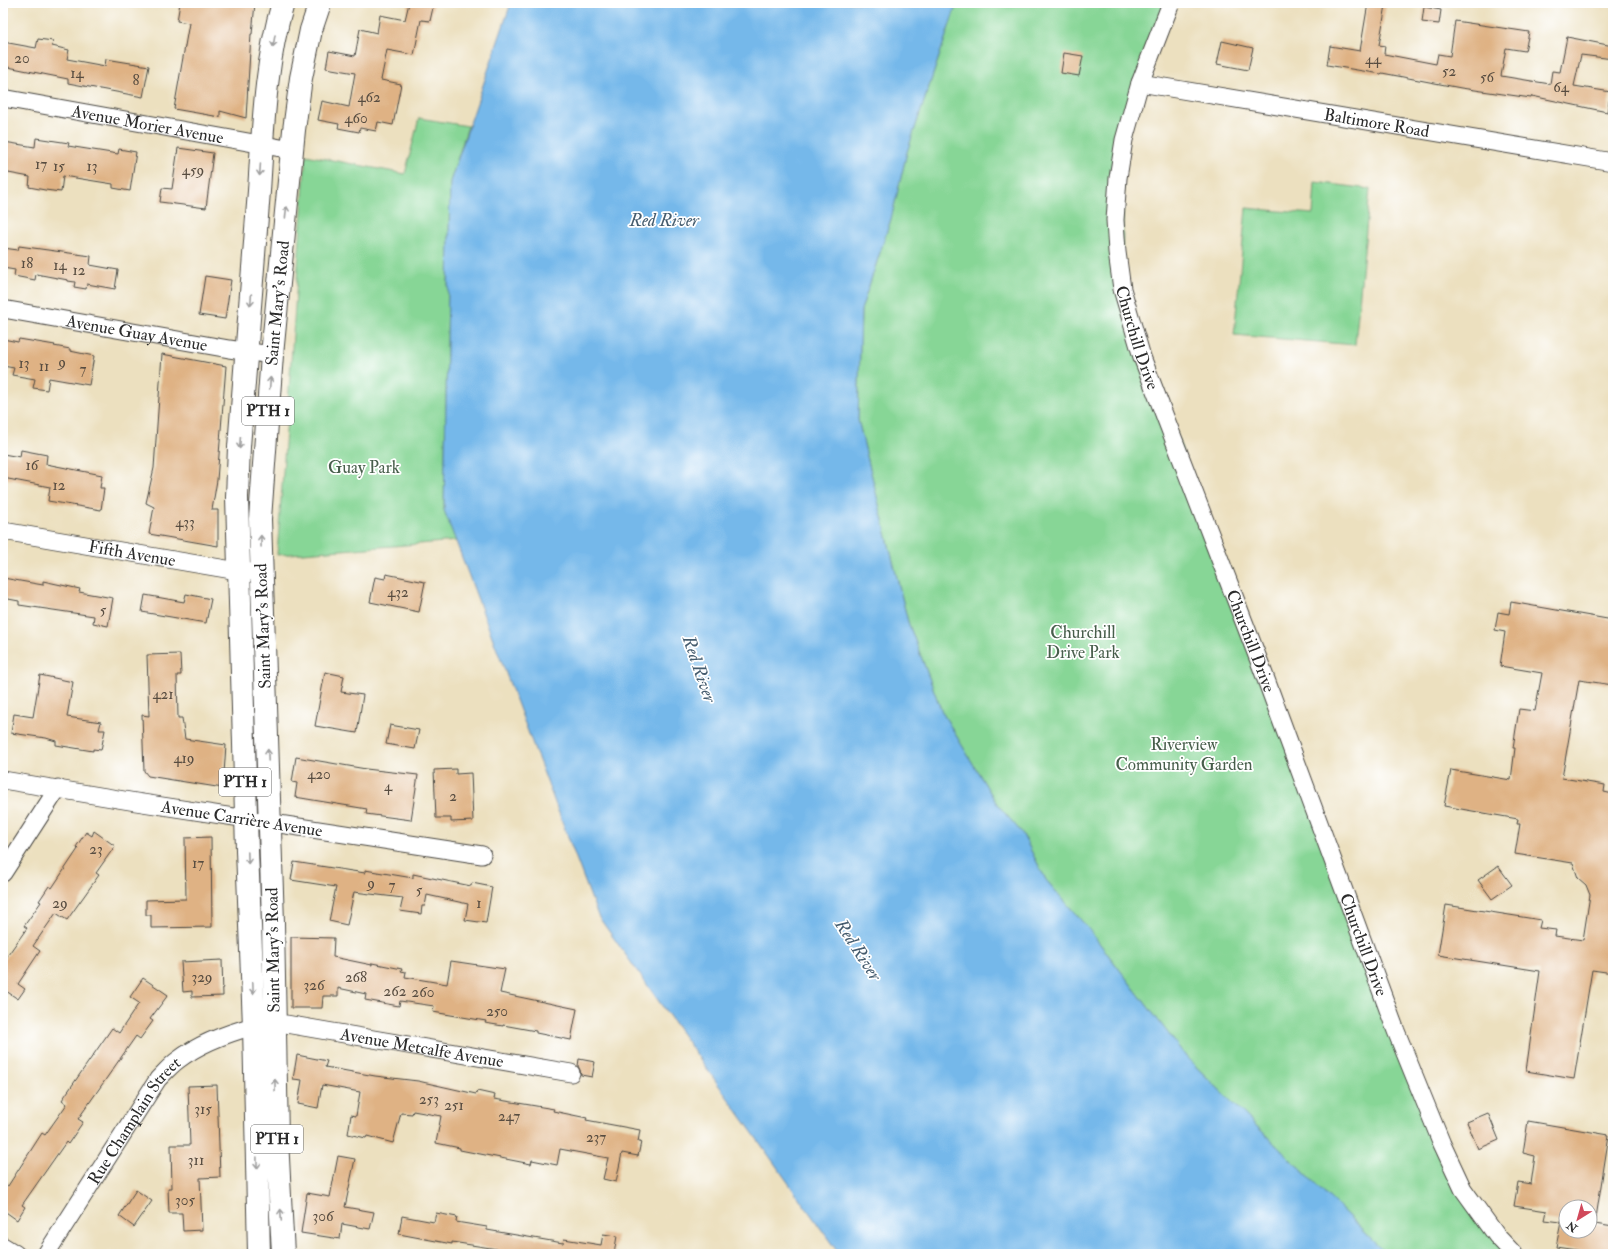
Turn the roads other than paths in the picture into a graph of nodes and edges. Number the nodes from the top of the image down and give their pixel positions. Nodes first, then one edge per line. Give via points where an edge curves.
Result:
1 (283, 3) edge
2 (320, 3) edge
3 (1171, 3) edge
4 (1140, 82) junction
5 (3, 98) edge
6 (262, 144) junction
7 (292, 150) junction
8 (1613, 162) edge
9 (3, 309) edge
10 (247, 351) junction
11 (272, 355) junction
12 (3, 531) edge
13 (238, 571) junction
14 (262, 572) junction
15 (3, 780) edge
16 (58, 788) junction
17 (246, 819) junction
18 (270, 822) junction
19 (482, 855) dead end
20 (3, 873) edge
21 (264, 1025) junction
22 (571, 1073) dead end
23 (3, 1246) edge
24 (16, 1254) edge
25 (46, 1254) edge
26 (259, 1254) edge
27 (283, 1254) edge
28 (1514, 1254) edge

1 -> 6 highway, Saint Mary's Road / PTH 1 via 271,58
2 - 7 highway, Saint Mary's Road / PTH 1 via 311,30 301,78
3 - 4 street, Churchill Drive
4 - 8 street, Baltimore Road
4 - 28 street, Churchill Drive via 1124,140 1115,220 1122,289 1142,357 1264,673 1396,1031 1442,1144 1463,1189 1497,1236
5 - 6 street, Avenue Morier Avenue
6 - 7 street, Avenue Morier Avenue
6 -> 10 highway, Saint Mary's Road / PTH 1
11 -> 7 highway, Saint Mary's Road / PTH 1
9 - 10 street, Avenue Guay Avenue
10 - 11 street, Avenue Guay Avenue
10 -> 13 highway, Saint Mary's Road / PTH 1 via 238,473
14 -> 11 highway, Saint Mary's Road / PTH 1 via 261,501
12 - 13 street, Fifth Avenue
13 - 14 street, Fifth Avenue
13 - 17 highway, Saint Mary's Road / PTH 1
18 -> 14 highway, Saint Mary's Road / PTH 1
15 - 16 street, Avenue Carrière Avenue
16 - 17 street, Avenue Carrière Avenue
16 - 20 street
17 - 18 street, Avenue Carrière Avenue
17 -> 21 highway, Saint Mary's Road / PTH 1
18 - 19 street, Avenue Carrière Avenue
18 - 21 highway, Saint Mary's Road / PTH 1
21 - 22 street, Avenue Metcalfe Avenue via 286,1024
21 - 25 street, Rue Champlain Street via 235,1032 196,1048 177,1060 158,1079
21 -> 26 highway, Saint Mary's Road / PTH 1
27 -> 21 highway, Saint Mary's Road / PTH 1 via 277,1139
23 - 24 street

